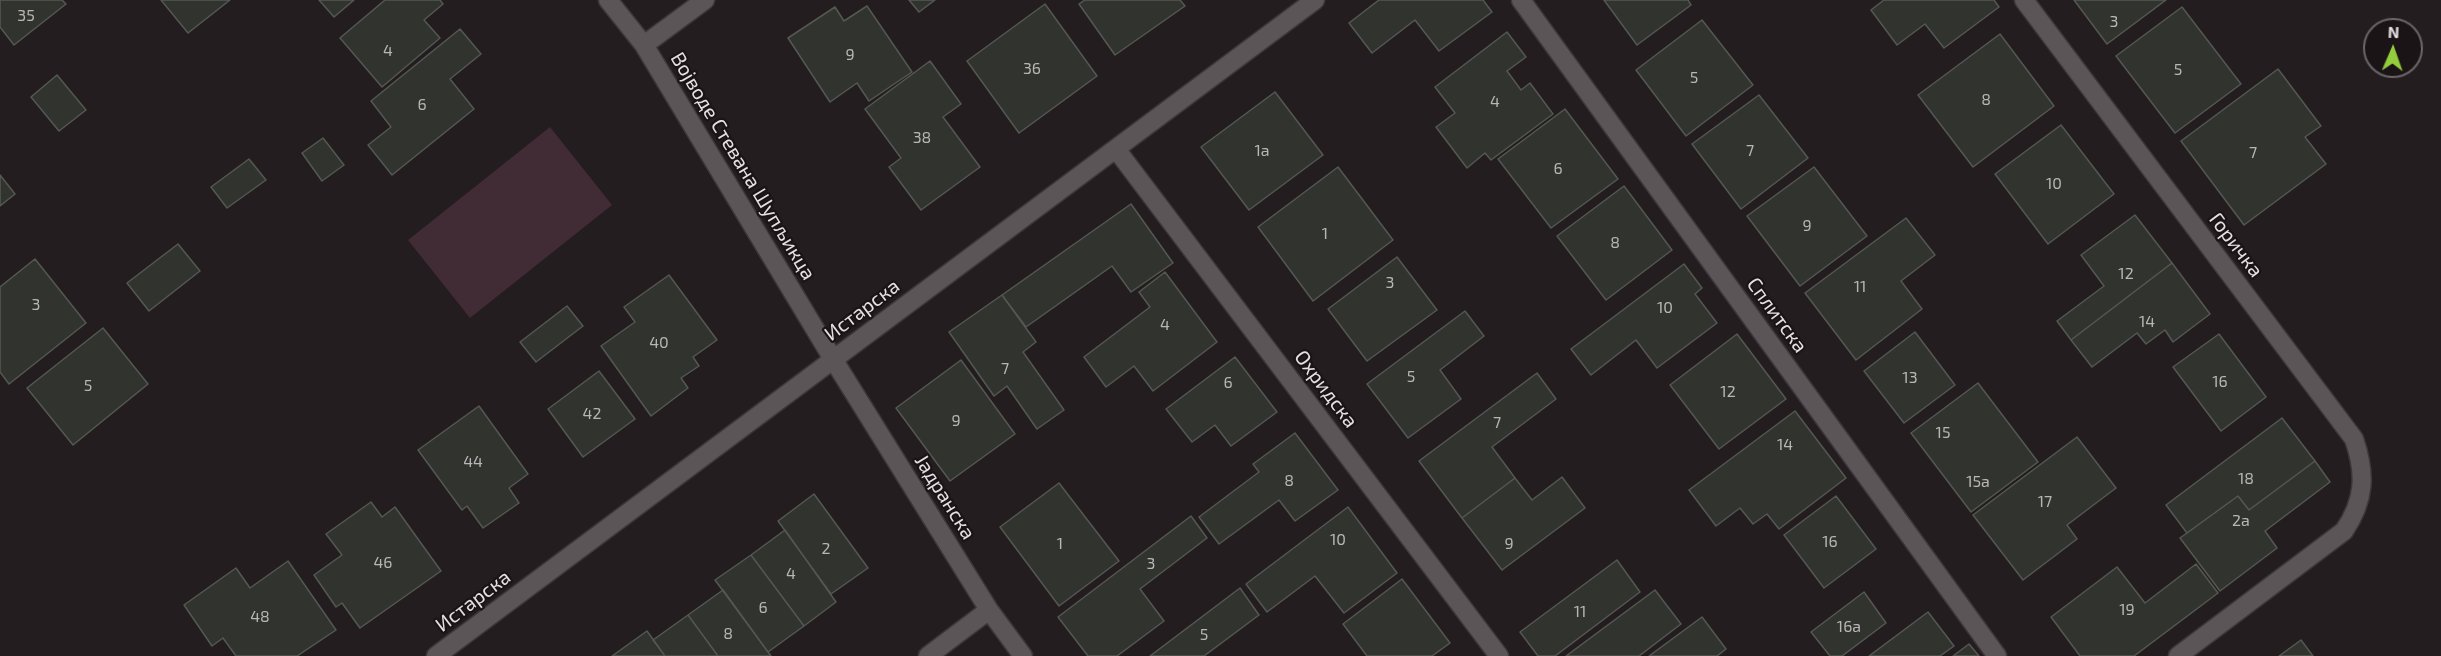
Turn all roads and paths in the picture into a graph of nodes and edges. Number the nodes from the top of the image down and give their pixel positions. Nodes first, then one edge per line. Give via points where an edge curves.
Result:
1 (608, 0) edge
2 (705, 0) edge
3 (1315, 0) edge
4 (1521, 0) edge
5 (2024, 0) edge
6 (644, 45) junction
7 (1116, 148) junction
8 (833, 359) junction
9 (989, 610) junction
10 (436, 656) edge
11 (928, 656) edge
12 (1023, 656) edge
13 (1499, 656) edge
14 (1997, 656) edge
15 (2178, 656) edge

1 - 6 street, Војводе Стевана Шупљикца
2 - 6 street
3 - 7 street, Истарска
4 - 14 street, Сплитска
5 - 15 street, Горичка via 2354,439 2362,460 2360,501 2344,531
6 - 8 street, Војводе Стевана Шупљикца
7 - 8 street, Истарска
7 - 13 street, Охридска
8 - 9 street, Јадранска
8 - 10 street, Истарска
9 - 11 street
9 - 12 street, Јадранска

